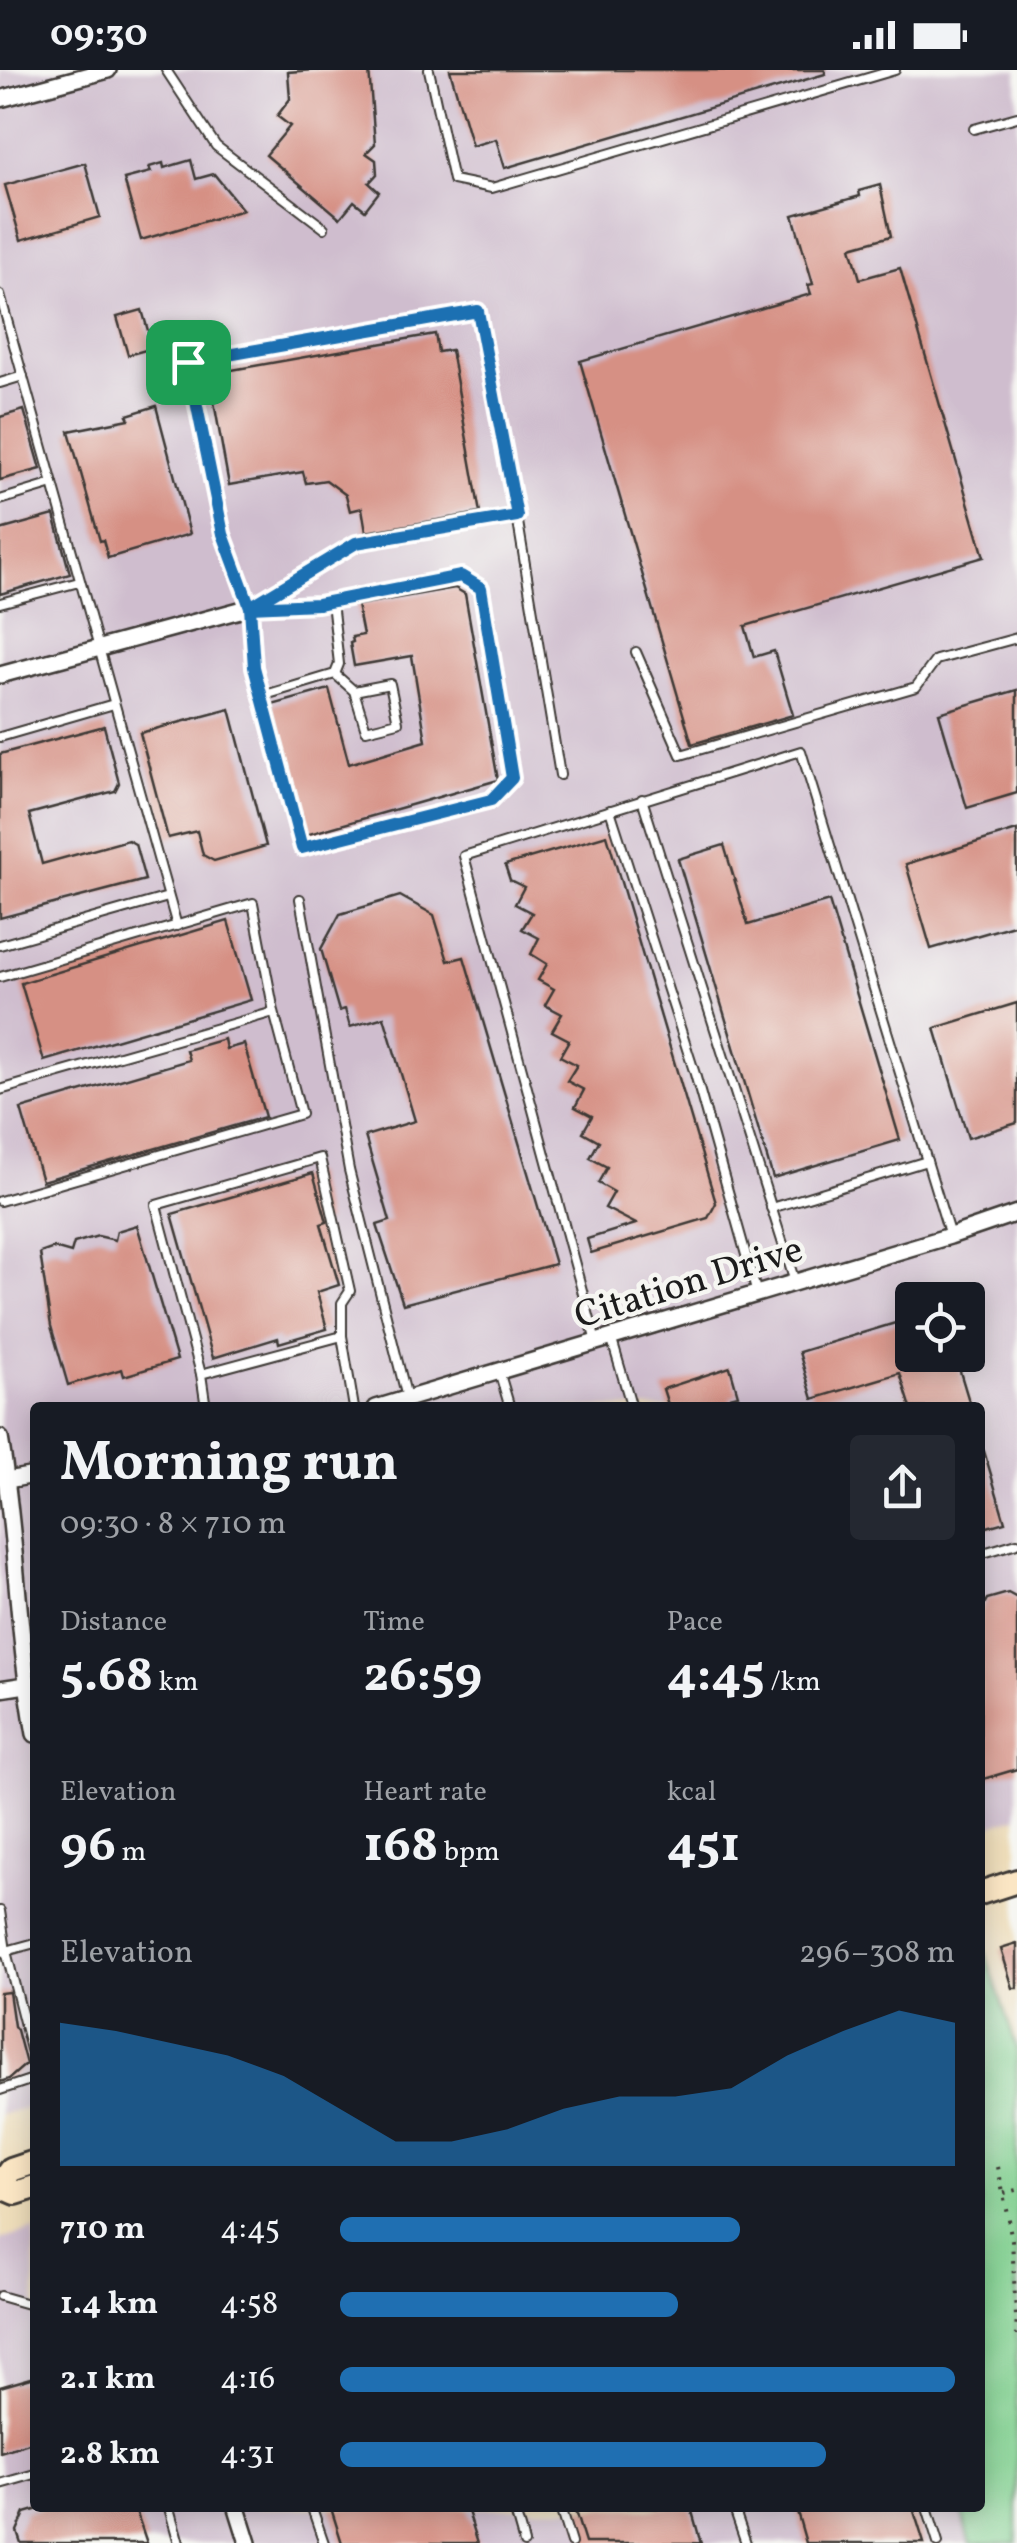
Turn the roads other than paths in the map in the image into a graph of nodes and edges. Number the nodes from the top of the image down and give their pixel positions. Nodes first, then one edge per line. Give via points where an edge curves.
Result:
1 (108, 70) edge
2 (166, 70) edge
3 (429, 70) edge
4 (895, 70) edge
5 (85, 73) edge
6 (0, 99) edge
7 (1017, 117) edge
8 (974, 129) dead end
9 (324, 228) dead end
10 (0, 295) edge
11 (11, 335) junction
12 (0, 338) edge
13 (23, 376) junction
14 (0, 383) edge
15 (53, 484) junction
16 (0, 500) edge
17 (517, 516) junction
18 (80, 582) junction
19 (332, 602) junction
20 (0, 603) edge
21 (250, 607) junction
22 (1017, 638) edge
23 (98, 649) junction
24 (636, 652) dead end
25 (335, 674) junction
26 (0, 676) edge
27 (354, 691) junction
28 (262, 696) junction
29 (114, 704) junction
30 (0, 737) edge
31 (560, 775) dead end
32 (642, 799) junction
33 (610, 810) junction
34 (168, 896) junction
35 (300, 899) dead end
36 (177, 926) junction
37 (0, 945) edge
38 (0, 978) edge
39 (274, 1012) junction
40 (0, 1090) edge
41 (927, 1161) junction
42 (0, 1201) edge
43 (772, 1208) junction
44 (1017, 1213) edge
45 (950, 1236) junction
46 (795, 1282) junction
47 (756, 1294) junction
48 (342, 1336) junction
49 (604, 1340) junction
50 (498, 1371) junction
51 (201, 1374) junction
52 (407, 1398) junction
53 (205, 1402) edge
54 (353, 1402) edge
55 (394, 1402) edge
56 (508, 1402) edge
57 (630, 1402) edge
58 (0, 1438) edge
59 (30, 1476) edge
60 (8, 1480) junction
61 (1017, 1543) edge
62 (985, 1553) edge
63 (26, 1685) junction
64 (0, 1689) edge
65 (30, 1707) edge
66 (1017, 1881) edge
67 (985, 1889) edge
68 (0, 1911) edge
69 (30, 1944) edge
70 (3, 1952) edge
71 (30, 2047) edge
72 (30, 2080) edge
73 (0, 2090) edge
74 (30, 2164) edge
75 (0, 2186) edge
76 (30, 2189) edge
77 (0, 2296) edge
78 (30, 2305) edge
79 (30, 2475) edge
80 (0, 2484) edge
81 (170, 2512) edge
82 (238, 2512) edge
83 (313, 2512) edge
84 (515, 2512) edge
85 (561, 2512) edge
86 (735, 2512) edge
87 (928, 2512) edge
88 (179, 2543) edge
89 (248, 2543) edge
90 (324, 2543) edge
91 (524, 2543) edge
92 (571, 2543) edge
93 (746, 2543) edge
94 (938, 2543) edge

1 - 5 street
2 - 9 lane via 216,146
3 - 4 lane via 453,180 492,188
5 - 6 street
7 - 8 lane
10 - 11 lane
11 - 12 lane
11 - 13 lane
13 - 14 lane
13 - 15 lane
15 - 16 lane
15 - 18 lane
17 - 21 lane via 356,543
17 - 21 lane via 478,311 188,362 223,534
17 - 31 lane
18 - 20 lane
18 - 23 lane
19 - 21 lane
19 - 25 lane
19 - 28 lane via 461,576 481,588 512,778 491,800 302,848
21 - 23 street
21 - 28 lane
22 - 24 lane via 936,660 916,687 681,755
23 - 26 street
23 - 29 lane
25 - 27 lane
25 - 28 lane
27 - 27 lane via 390,684 398,722 366,730
29 - 30 lane
29 - 34 lane
32 - 33 lane
32 - 41 lane via 801,751
32 - 43 lane
33 - 47 lane via 695,1074
33 - 49 lane via 464,856
34 - 36 lane
34 - 37 lane
35 - 52 lane via 349,1170
36 - 38 lane
36 - 39 lane via 253,904
39 - 40 lane
39 - 42 lane via 301,1114
41 - 43 lane
41 - 45 lane
43 - 46 lane
44 - 45 street, Citation Drive
45 - 46 street, Citation Drive
46 - 47 street, Citation Drive
47 - 49 street, Citation Drive
48 - 51 lane
48 - 51 lane via 342,1303 350,1291 320,1158 156,1205
48 - 54 lane
49 - 50 street, Citation Drive
49 - 57 lane
50 - 52 street, Citation Drive
50 - 56 lane
51 - 53 lane
52 - 55 street, Citation Drive
58 - 60 street
59 - 60 street
60 - 63 street
61 - 62 lane
63 - 64 street
63 - 65 street
66 - 67 main road
68 - 70 lane
69 - 70 lane
70 - 71 lane
72 - 73 lane
74 - 75 main road via 11,2170
75 - 76 main road
77 - 78 lane
79 - 80 lane
81 - 88 lane
82 - 89 street
83 - 90 lane
84 - 91 lane
85 - 92 lane
86 - 93 lane
87 - 94 lane

